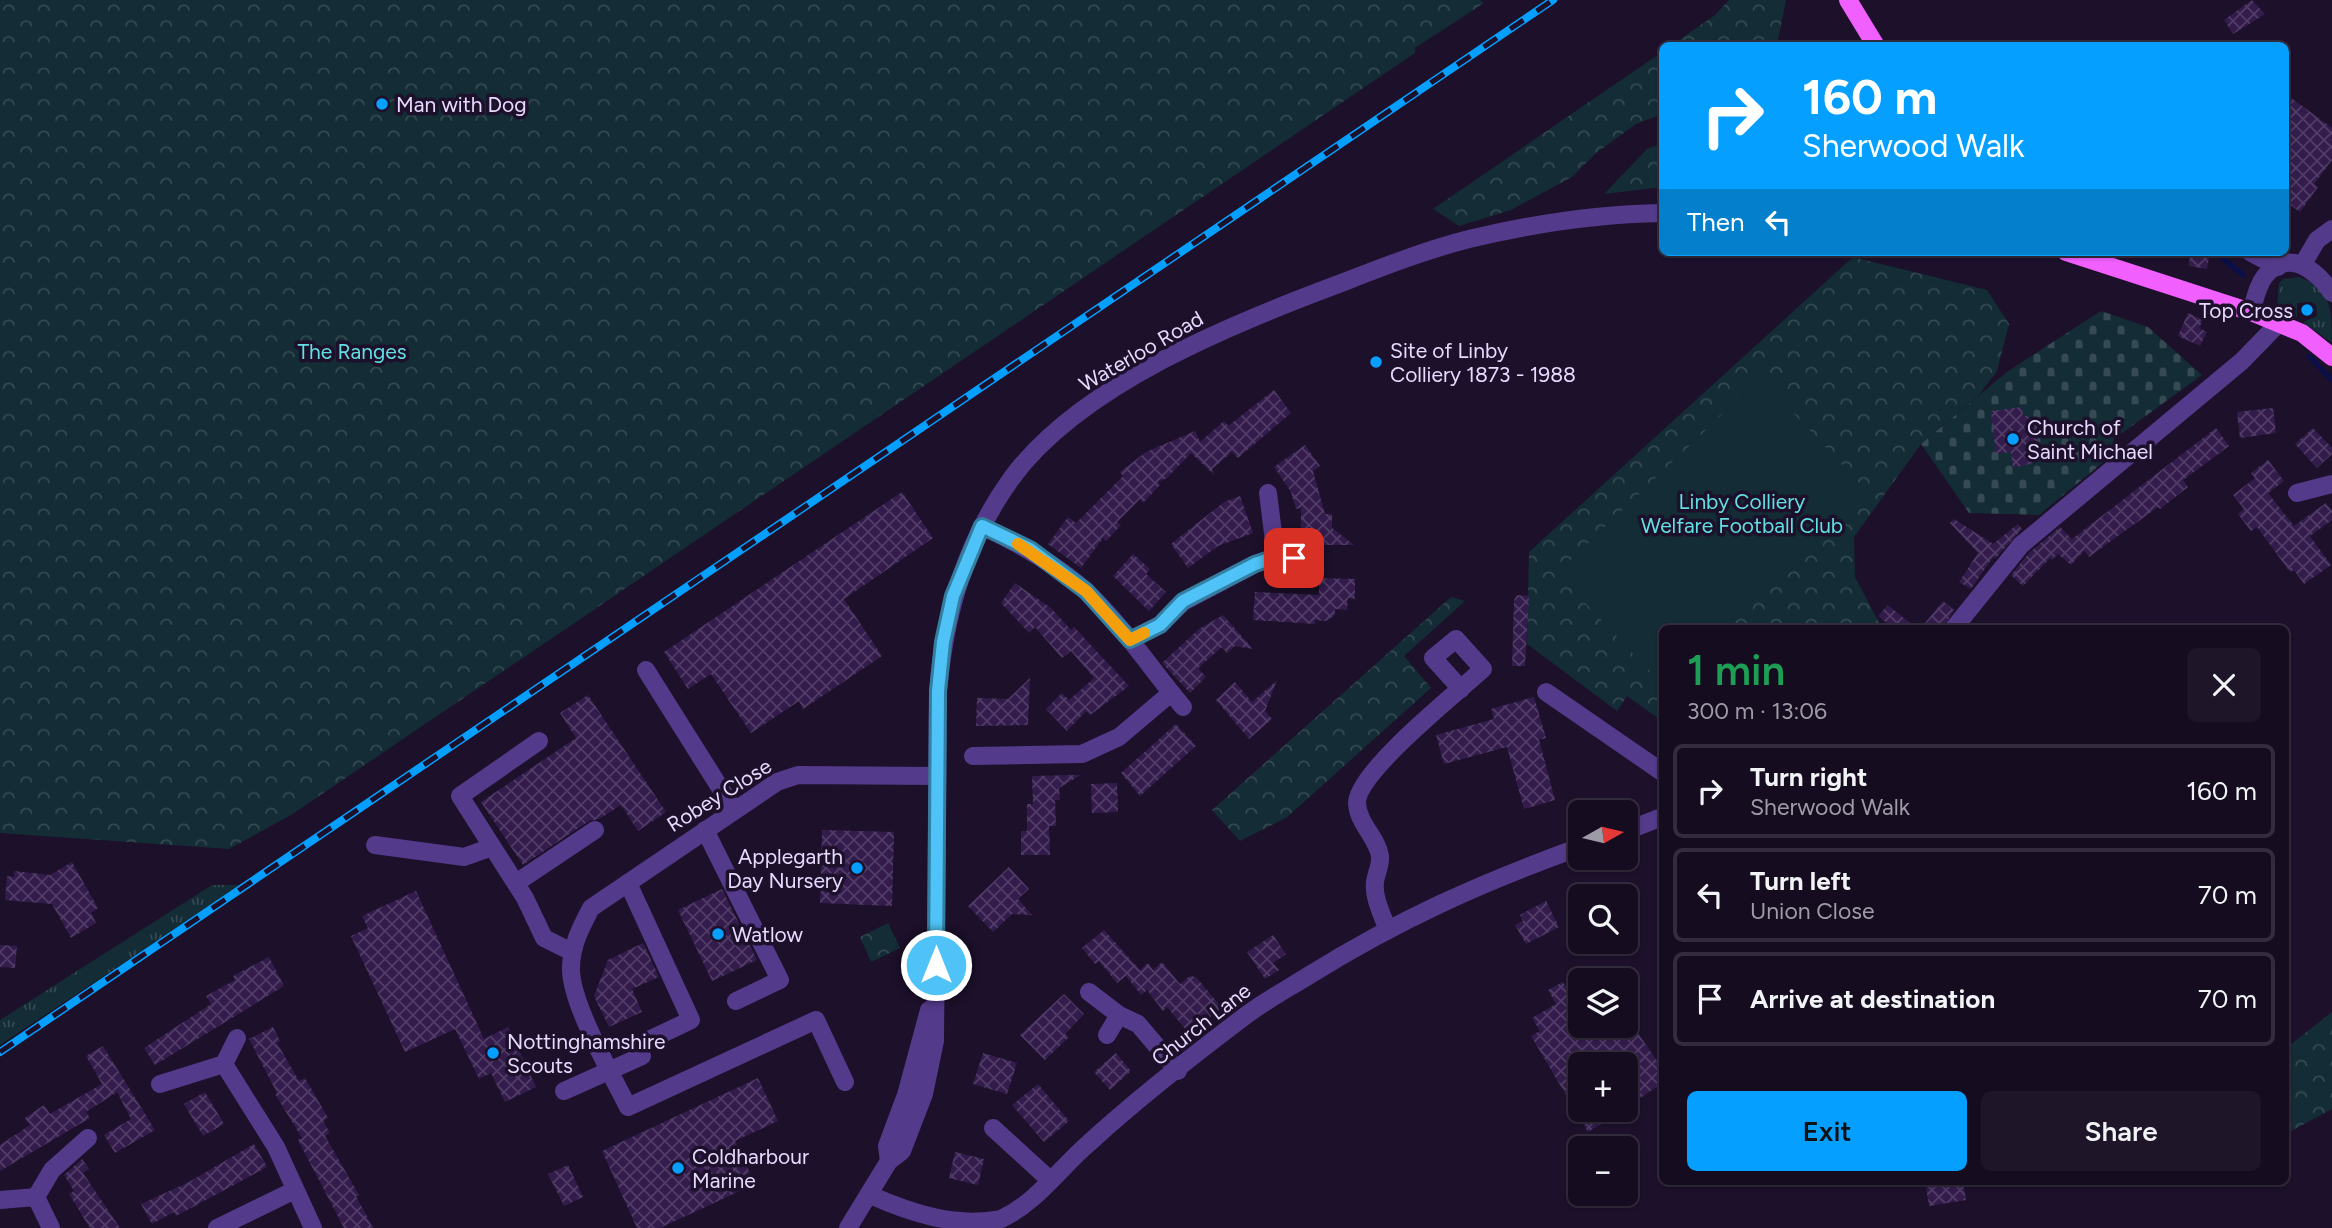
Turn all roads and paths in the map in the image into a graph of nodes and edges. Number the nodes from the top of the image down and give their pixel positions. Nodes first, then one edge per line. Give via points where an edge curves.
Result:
1 (1848, 0) edge
2 (1874, 42) edge
3 (1659, 213) edge
4 (2332, 229) edge
5 (2078, 256) edge
6 (2257, 256) edge
7 (2303, 264) junction
8 (2278, 267) junction
9 (2332, 293) edge
10 (2251, 312) junction
11 (2278, 324) junction
12 (2332, 358) edge
13 (2332, 484) edge
14 (1268, 493) dead end
15 (2297, 493) dead end
16 (982, 526) junction
17 (1276, 557) junction
18 (1311, 558) dead end
19 (1956, 625) edge
20 (1130, 640) junction
21 (646, 670) dead end
22 (1461, 689) dead end
23 (1546, 692) dead end
24 (1171, 693) junction
25 (1183, 707) dead end
26 (539, 741) dead end
27 (973, 756) dead end
28 (1659, 770) edge
29 (937, 776) junction
30 (734, 810) junction
31 (1659, 818) edge
32 (1638, 826) edge
33 (595, 830) dead end
34 (705, 830) junction
35 (375, 845) dead end
36 (492, 847) junction
37 (1568, 851) edge
38 (628, 883) junction
39 (521, 890) junction
40 (1387, 928) junction
41 (572, 952) junction
42 (1089, 992) dead end
43 (736, 1001) dead end
44 (1119, 1016) junction
45 (1107, 1035) dead end
46 (237, 1038) dead end
47 (224, 1064) junction
48 (610, 1070) junction
49 (1178, 1071) junction
50 (845, 1083) dead end
51 (160, 1084) dead end
52 (564, 1091) dead end
53 (993, 1128) dead end
54 (88, 1138) dead end
55 (1050, 1180) junction
56 (295, 1189) junction
57 (870, 1195) junction
58 (36, 1197) junction
59 (7, 1199) edge
60 (51, 1228) edge
61 (217, 1228) edge
62 (313, 1228) edge
63 (848, 1228) edge

1 - 2 main road
3 - 16 street, Waterloo Road via 1565,220 1469,239 1399,261 1221,331 1118,385 1078,415 1012,478
4 - 7 street via 2317,240
5 - 10 main road
6 - 8 street
7 - 8 street
7 - 9 street via 2318,273
8 - 10 street via 2260,284
10 - 11 main road
11 - 12 main road via 2302,333
11 - 19 street via 2242,361 2021,545
13 - 15 street
14 - 17 street
16 - 20 street via 1030,549 1086,591
16 - 29 street, Waterloo Road via 953,596 943,642
17 - 18 street
17 - 20 street via 1183,601 1160,625
20 - 24 street
21 - 30 street
22 - 40 street via 1371,771 1360,788 1360,818 1378,848 1374,886
23 - 28 street
24 - 25 street
24 - 27 street via 1119,737 1082,754
26 - 36 street via 460,796
29 - 30 street, Robey Close via 798,775 777,782
29 - 57 street, Waterloo Road via 935,1041 924,1094 902,1151 889,1161
30 - 34 street, Robey Close
31 - 32 street
33 - 39 street
34 - 38 street, Robey Close
34 - 43 street via 780,980
35 - 36 street via 464,857
36 - 39 street
37 - 40 street, Church Lane via 1493,878
38 - 41 street, Robey Close via 591,908
38 - 48 street via 691,1020
39 - 41 street via 544,938
40 - 49 street, Church Lane via 1247,1014
41 - 48 street, Robey Close via 572,988
42 - 44 street
44 - 45 street
44 - 49 street via 1138,1024
46 - 47 street
47 - 51 street
47 - 56 street via 276,1147
48 - 50 street, Robey Close via 628,1107 816,1020
48 - 52 street
49 - 55 street, Church Lane via 1089,1142
53 - 55 street
54 - 58 street via 52,1170
55 - 57 street, Church Lane via 1022,1207 999,1220 970,1227 926,1220
56 - 61 street
56 - 62 street
57 - 63 street, Waterloo Road
58 - 59 street
58 - 60 street

